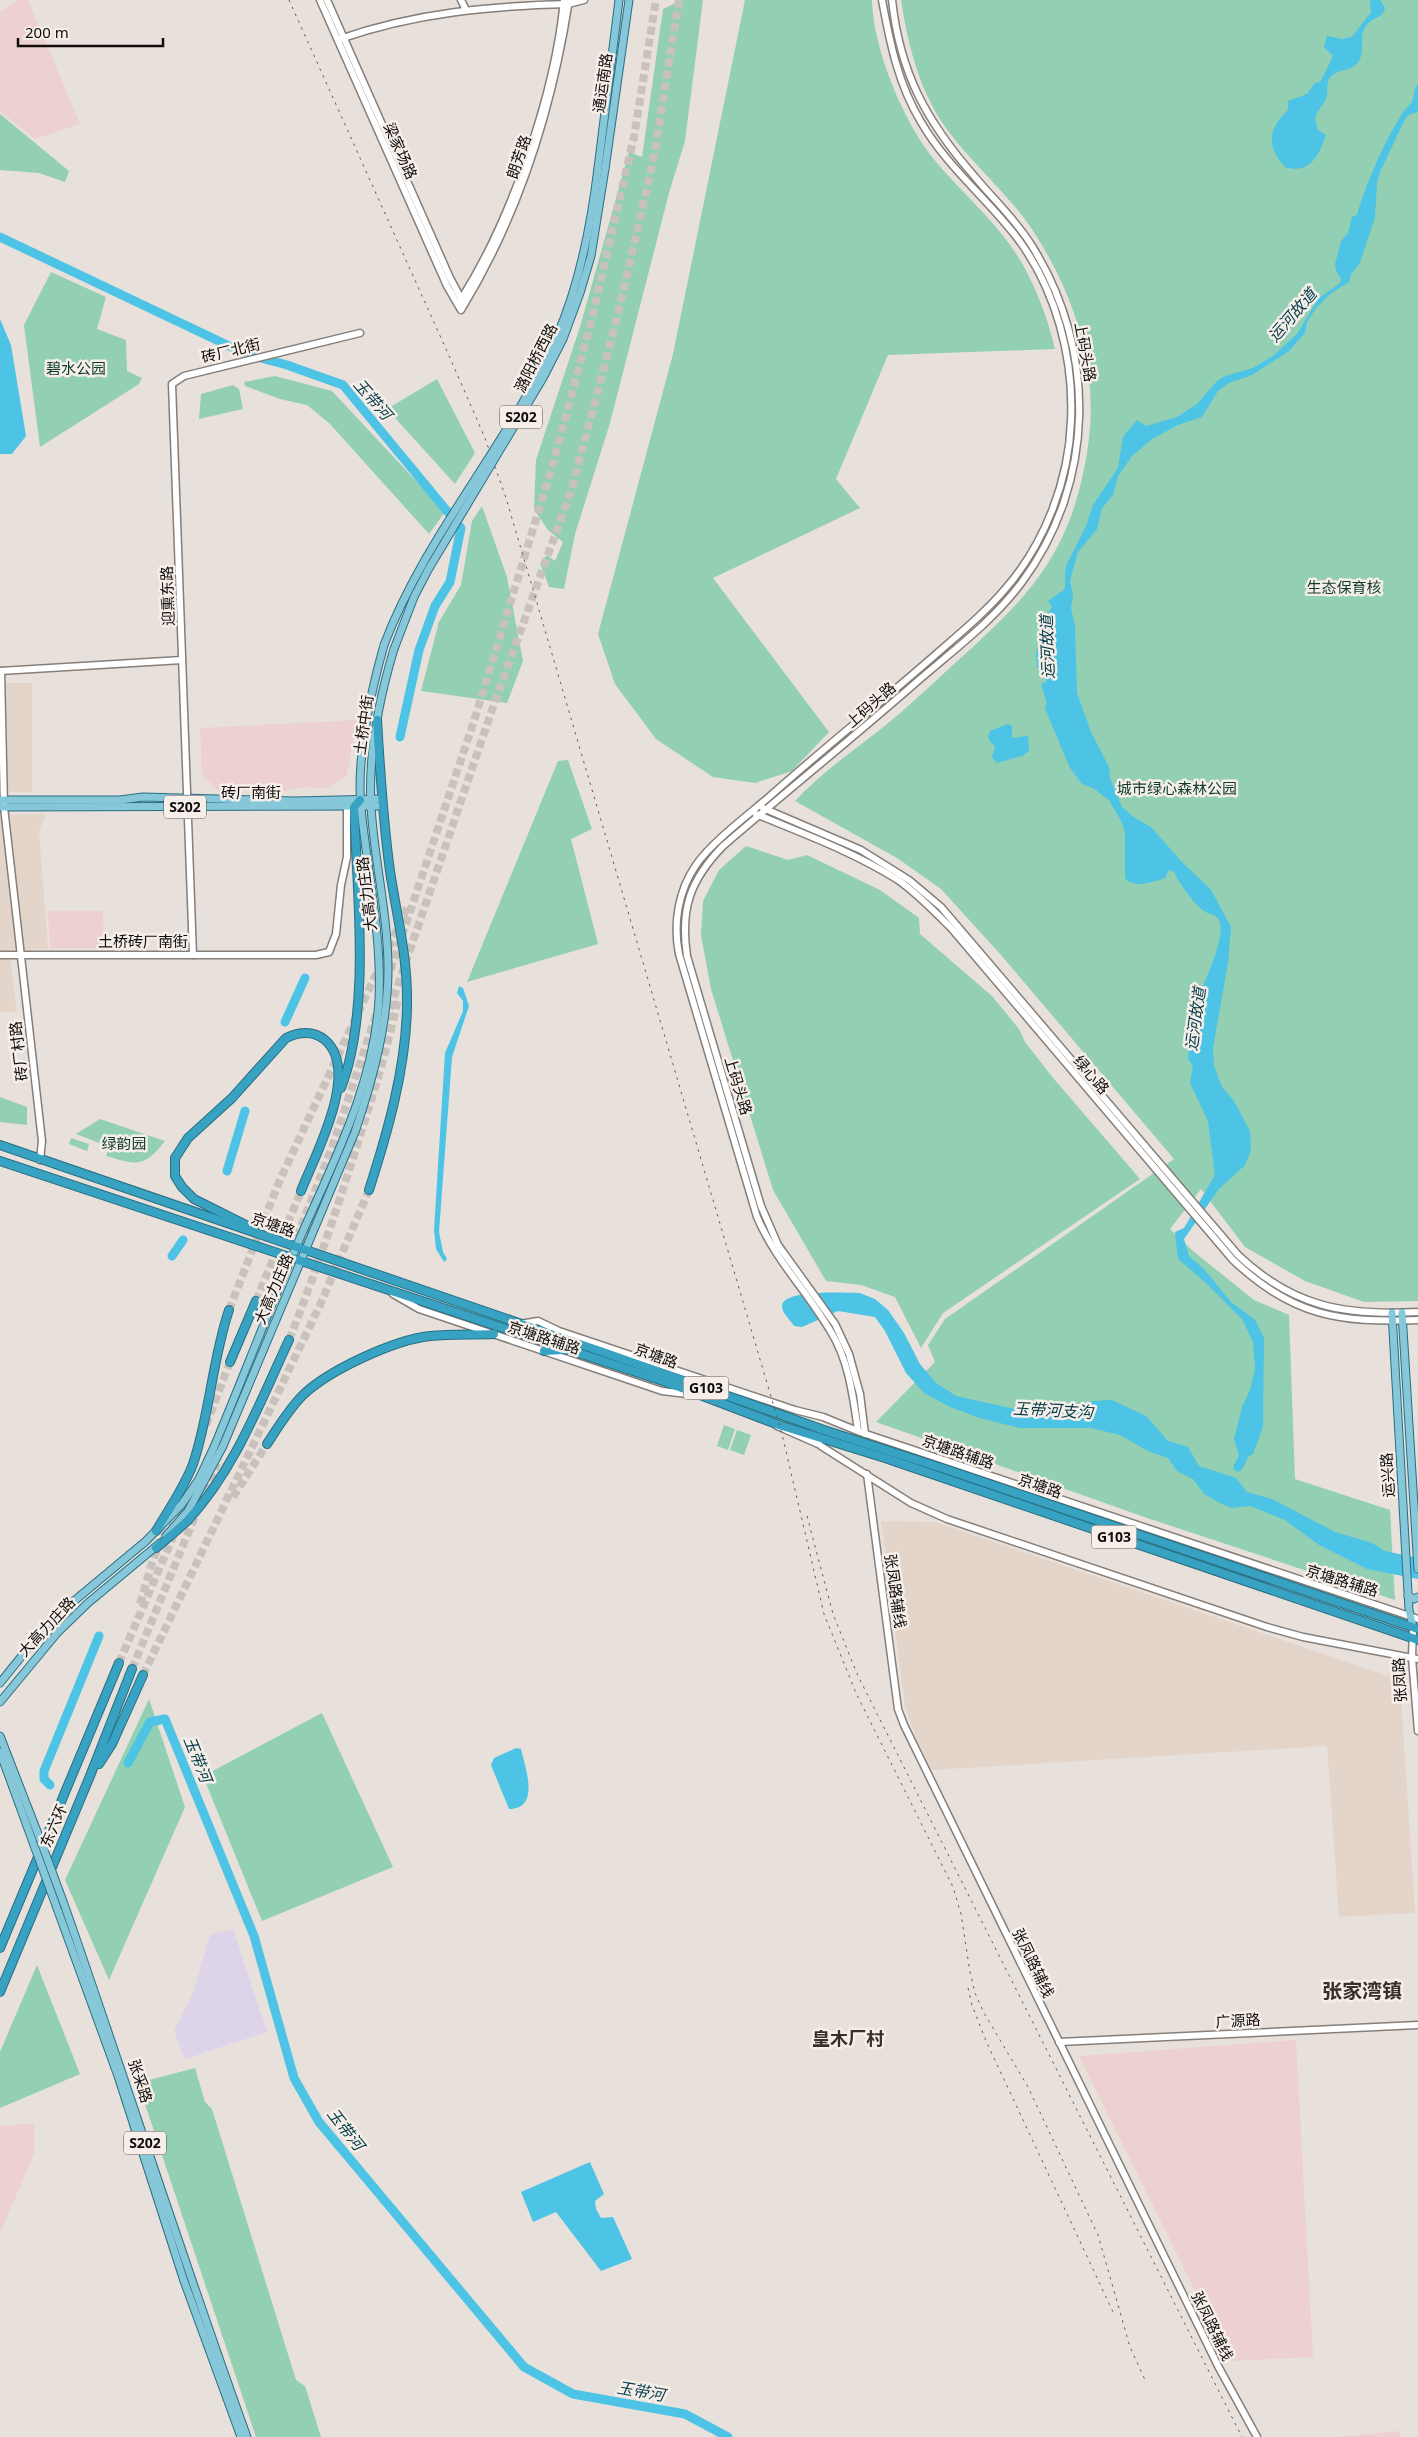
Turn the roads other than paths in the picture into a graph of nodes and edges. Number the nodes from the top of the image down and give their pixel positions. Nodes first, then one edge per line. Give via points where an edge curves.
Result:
1 (320, 0) edge
2 (327, 0) edge
3 (461, 0) edge
4 (584, 0) edge
5 (619, 0) edge
6 (628, 0) edge
7 (882, 0) edge
8 (892, 0) edge
9 (566, 2) edge
10 (466, 10) junction
11 (340, 39) junction
12 (602, 168) junction
13 (461, 304) joint
14 (360, 333) dead end
15 (172, 384) joint
16 (1022, 566) junction
17 (1029, 570) junction
18 (987, 609) junction
19 (995, 613) junction
20 (394, 649) joint
21 (182, 660) junction
22 (0, 671) edge
23 (377, 720) junction
24 (783, 784) junction
25 (788, 791) junction
26 (187, 798) junction
27 (382, 802) junction
28 (371, 803) junction
29 (2, 804) edge
30 (355, 805) junction
31 (758, 806) junction
32 (187, 807) junction
33 (767, 809) junction
34 (752, 812) junction
35 (759, 815) junction
36 (735, 832) junction
37 (0, 955) edge
38 (20, 955) junction
39 (193, 955) junction
40 (333, 1109) junction
41 (0, 1145) edge
42 (40, 1160) junction
43 (0, 1161) edge
44 (750, 1182) junction
45 (369, 1190) tunnel mouth
46 (301, 1191) tunnel mouth
47 (276, 1240) junction
48 (296, 1247) junction
49 (305, 1250) junction
50 (292, 1258) junction
51 (300, 1261) junction
52 (384, 1288) junction
53 (256, 1300) tunnel mouth
54 (230, 1310) tunnel mouth
55 (1418, 1312) edge
56 (1402, 1313) junction
57 (1392, 1317) junction
58 (1418, 1320) edge
59 (1403, 1321) junction
60 (520, 1324) junction
61 (494, 1334) junction
62 (289, 1340) tunnel mouth
63 (569, 1350) junction
64 (544, 1351) junction
65 (230, 1362) tunnel mouth
66 (702, 1396) junction
67 (770, 1422) junction
68 (858, 1430) junction
69 (865, 1434) junction
70 (810, 1435) junction
71 (267, 1444) tunnel mouth
72 (821, 1446) junction
73 (866, 1474) junction
74 (156, 1531) junction
75 (156, 1548) junction
76 (1417, 1556) edge
77 (1418, 1568) edge
78 (1408, 1596) junction
79 (1418, 1597) edge
80 (1410, 1617) junction
81 (1418, 1619) edge
82 (1415, 1628) edge
83 (1415, 1639) edge
84 (1415, 1658) edge
85 (119, 1663) tunnel mouth
86 (132, 1669) tunnel mouth
87 (143, 1675) tunnel mouth
88 (0, 1683) edge
89 (0, 1702) edge
90 (1418, 1731) edge
91 (0, 1736) edge
92 (0, 1752) edge
93 (90, 1776) junction
94 (0, 1948) edge
95 (0, 1992) edge
96 (1418, 2024) edge
97 (1059, 2042) junction
98 (241, 2437) edge
99 (247, 2437) edge
100 (1257, 2437) edge

1 - 11 street, 梁家场路
2 - 11 street, 梁家场路
3 - 10 street
4 - 9 street
5 - 12 main road, 通运南路 / S202
6 - 12 main road, 通运南路 / S202
7 - 16 street, 上码头路 via 894,60 919,120 955,171 1019,240 1049,294 1063,336 1072,399 1069,446 1048,519
8 - 17 street, 上码头路 via 902,57 922,105 940,136 1011,216 1031,244 1052,281 1071,335 1080,398 1073,466 1059,515
9 - 10 street
9 - 13 street, 朗芳路 via 542,110 528,153 491,245
10 - 11 street via 398,22
11 - 13 street, 梁家场路 via 447,286
12 - 20 main road, 潞阳桥西路 / S202, bridge via 590,256 563,339 525,410 428,570
12 - 30 main road, 潞阳桥西路 / S202, bridge via 574,292 556,336 514,415 420,566 384,645 372,693
14 - 15 street, 砖厂北街 via 184,376
15 - 21 street, 迎熏东路
16 - 17 street
16 - 18 street, 上码头路
17 - 19 street, 上码头路
18 - 19 street
18 - 24 street, 上码头路 via 860,722
19 - 25 street, 上码头路
20 - 23 main road, 土桥中街 / S202
21 - 22 street
21 - 26 street, 迎熏东路
22 - 29 street, 砖厂村路
23 - 27 highway
23 - 28 main road, 土桥中街 / S202
24 - 25 street
24 - 31 street, 上码头路
25 - 33 street, 上码头路
26 - 29 main road, 砖厂南街 / S202
26 - 30 main road, 砖厂南街 / S202
26 - 32 street, 迎熏东路
27 - 28 main road, 砖厂南街 / S202
27 - 45 highway via 390,872 405,948 407,1007 397,1089
28 - 30 main road, 砖厂南街 / S202
28 - 49 main road, 大高力庄路 via 387,945 386,1009 363,1109
29 - 32 main road, 砖厂南街 / S202
29 - 38 street, 砖厂村路
30 - 32 main road, 砖厂南街 / S202
30 - 39 street, 土桥砖厂南街 via 334,946 330,952
30 - 40 highway via 359,948 357,1023 344,1081
30 - 48 main road, 大高力庄路 via 378,941 379,1000 373,1041 357,1104
31 - 33 street, 绿心路
31 - 34 street, 上码头路
32 - 39 street, 迎熏东路
33 - 35 street, 上码头路
33 - 57 street, 绿心路 via 861,850 909,880 941,907 1228,1244 1252,1268 1286,1291 1316,1304
34 - 35 street, 绿心路
34 - 36 street, 上码头路
35 - 36 street, 上码头路
35 - 57 street, 绿心路 via 877,868 929,906 1248,1275 1281,1297 1316,1312 1361,1321
36 - 44 street, 上码头路 via 706,853 690,876 679,904 676,927 681,962
37 - 38 street, 土桥砖厂南街
38 - 39 street, 土桥砖厂南街
38 - 42 street, 砖厂村路 via 42,1141
40 - 46 highway
40 - 47 highway via 340,1073 333,1049 314,1034 294,1034 286,1038 232,1098 188,1138 175,1158 175,1176 194,1198
41 - 42 highway, 京塘路 / G103
42 - 47 highway, 京塘路 / G103
43 - 50 highway, 京塘路 / G103
44 - 68 street, 上码头路 via 757,1217 775,1253 836,1341 849,1378
44 - 69 street, 上码头路 via 778,1245 835,1324 860,1394
47 - 48 highway, 京塘路 / G103
48 - 49 highway, 京塘路 / G103
48 - 50 main road, 大高力庄路
49 - 51 main road, 大高力庄路
49 - 60 highway, 京塘路 / G103
50 - 51 highway, 京塘路 / G103
50 - 74 main road, 大高力庄路 via 198,1479 182,1504
51 - 52 highway, 京塘路 / G103
51 - 75 main road, 大高力庄路 via 223,1446 202,1488 188,1511
52 - 61 street, 京塘路辅路 via 419,1309
52 - 63 highway, 京塘路 / G103
53 - 65 highway
54 - 74 highway via 217,1349 210,1396 193,1464
55 - 56 street, 绿心路
56 - 57 street, 绿心路
56 - 59 main road
57 - 59 street, 绿心路
57 - 78 main road, 运兴路
58 - 59 street, 绿心路
59 - 76 main road, 运兴路
60 - 68 street, 京塘路辅路 via 538,1321 559,1331
60 - 82 highway, 京塘路 / G103 via 824,1430
61 - 64 street, 京塘路辅路
61 - 71 highway via 429,1336 408,1340 353,1364 304,1394 288,1411
62 - 75 highway via 239,1446 214,1487 187,1521
63 - 64 highway
63 - 66 highway, 京塘路 / G103
64 - 66 street, 京塘路辅路 via 662,1391
66 - 67 highway, 京塘路 / G103
67 - 70 highway, 京塘路 / G103
67 - 72 street
68 - 69 street, 京塘路辅路
69 - 80 street, 京塘路辅路
70 - 72 street
70 - 83 highway, 京塘路 / G103
72 - 73 street
73 - 84 street via 911,1503 947,1519 1267,1628
73 - 97 street, 张凤路辅线 via 898,1709 983,1891
74 - 88 main road, 大高力庄路 via 50,1621
75 - 89 main road, 大高力庄路 via 58,1632
76 - 77 main road, 运兴路
78 - 79 main road
78 - 80 main road, 运兴路
80 - 81 street, 京塘路辅路
80 - 82 main road, 运兴路
82 - 83 street, 张凤路
83 - 84 street, 张凤路
84 - 90 street, 张凤路
85 - 94 highway, 东六环
86 - 93 highway, 东六环
87 - 93 highway via 112,1744
91 - 99 main road, 张采路 / S202, bridge via 124,2074 175,2235
92 - 98 main road, 张采路 / S202, bridge via 120,2082 181,2272
93 - 95 highway, 东六环
96 - 97 street, 广源路
97 - 100 street, 张凤路辅线 via 1218,2366

